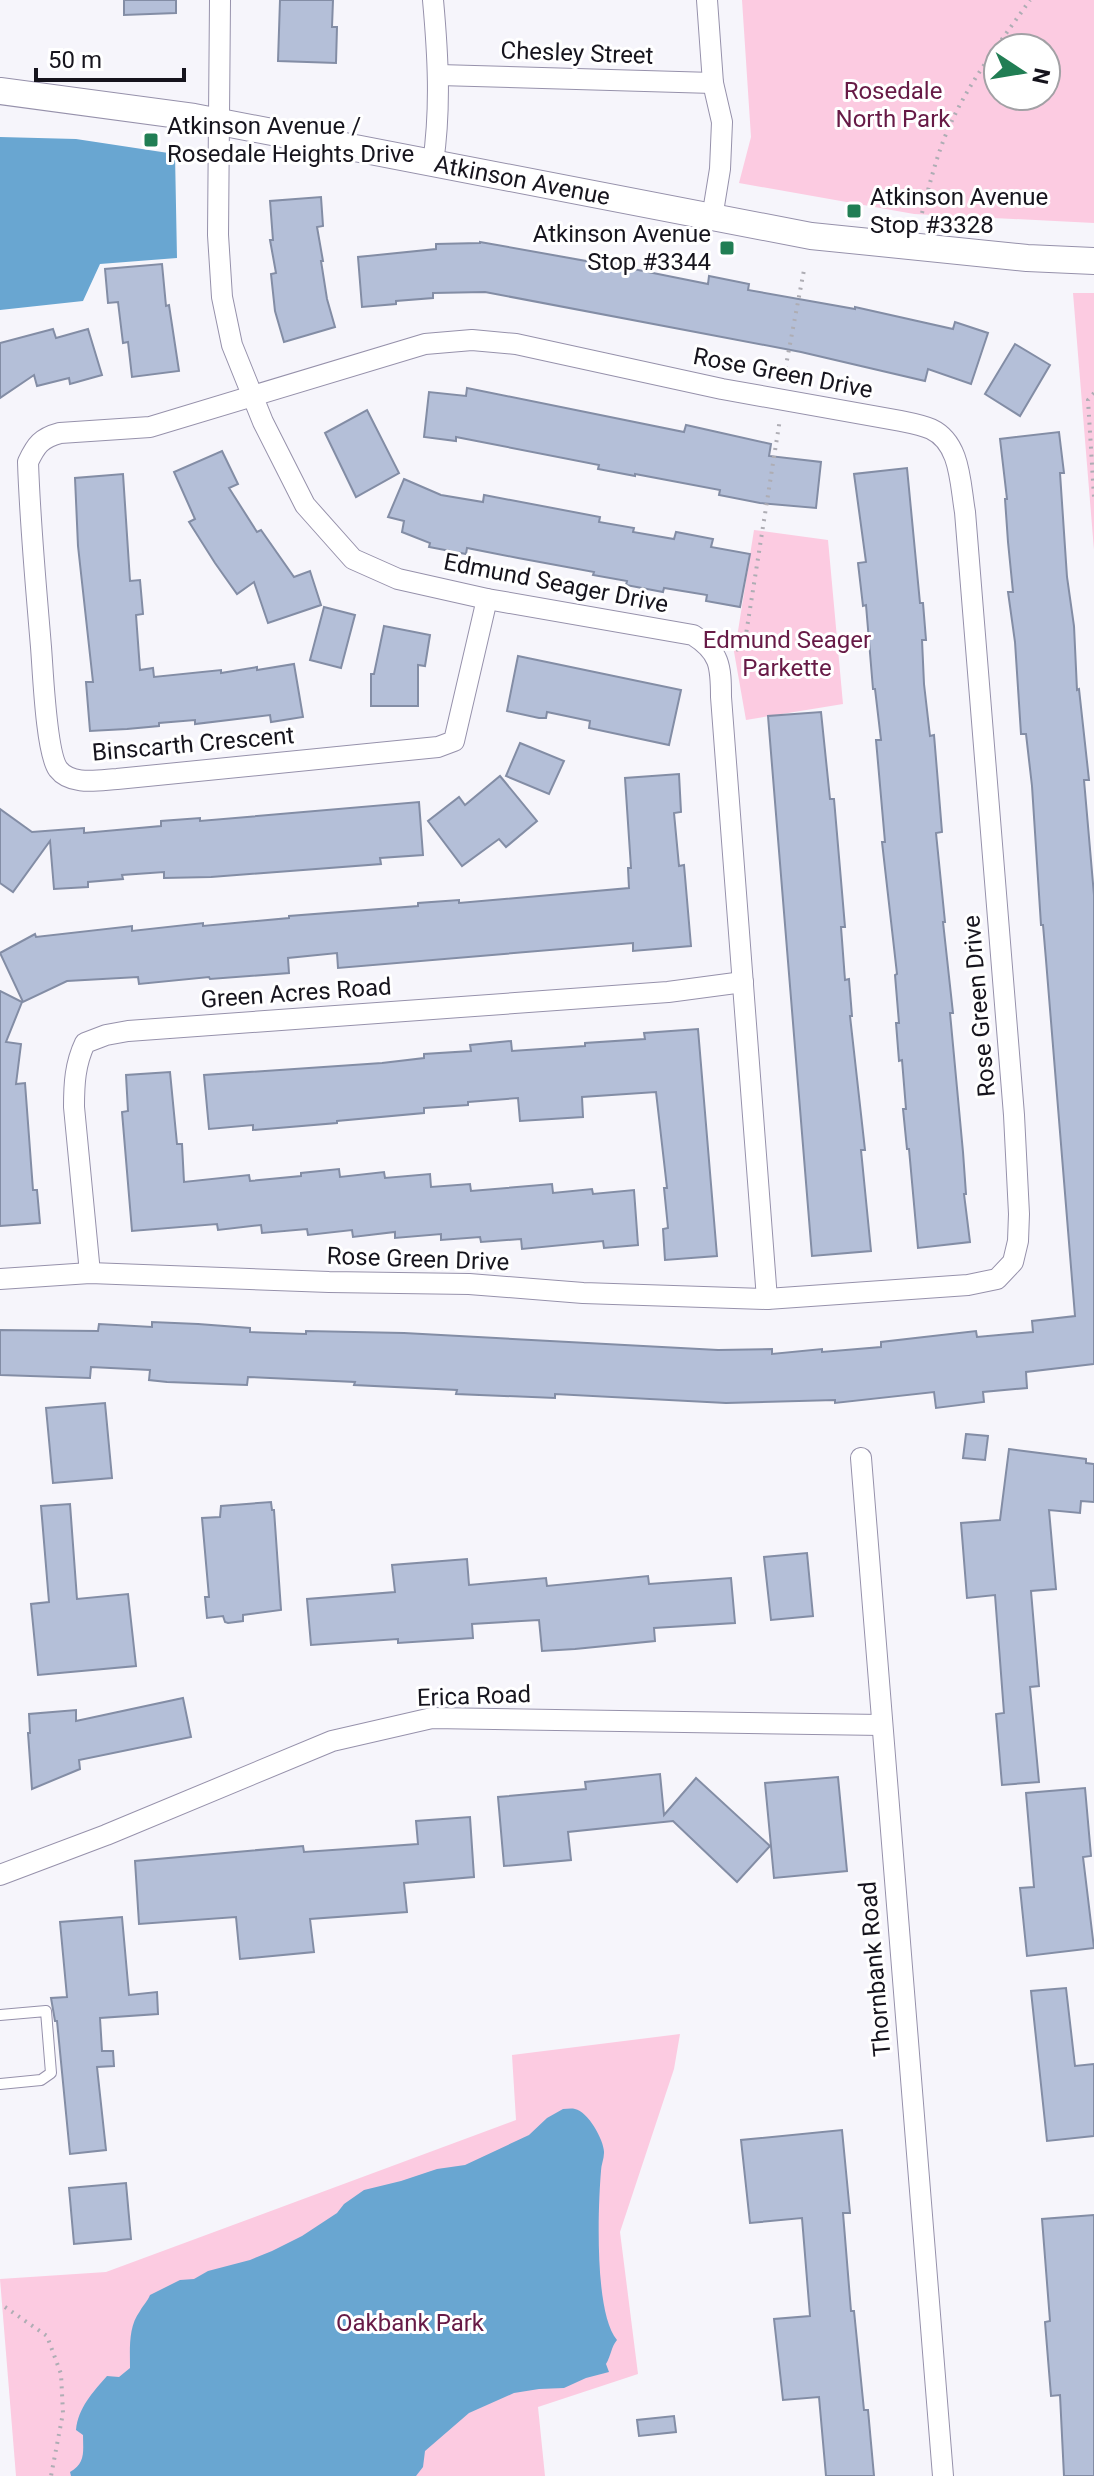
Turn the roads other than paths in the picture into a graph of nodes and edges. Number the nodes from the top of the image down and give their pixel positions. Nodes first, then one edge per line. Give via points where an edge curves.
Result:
1 (220, 0) edge
2 (433, 0) edge
3 (707, 0) edge
4 (439, 75) junction
5 (713, 83) junction
6 (0, 91) edge
7 (220, 123) junction
8 (433, 163) junction
9 (712, 218) junction
10 (1094, 261) edge
11 (254, 396) junction
12 (487, 599) junction
13 (743, 982) junction
14 (90, 1273) junction
15 (0, 1279) edge
16 (767, 1299) junction
17 (861, 1458) dead end
18 (882, 1725) junction
19 (0, 1875) edge
20 (0, 2015) edge
21 (0, 2084) edge
22 (943, 2476) edge

1 - 7 street, Edmund Seager Drive
2 - 4 street
3 - 5 street
4 - 5 street, Chesley Street
4 - 8 street
5 - 9 street via 722,122
6 - 7 street, Atkinson Avenue
7 - 8 street, Atkinson Avenue
7 - 11 street, Edmund Seager Drive via 222,297 232,345
8 - 9 street, Atkinson Avenue
9 - 10 street, Atkinson Avenue via 811,236
11 - 12 street, Edmund Seager Drive via 305,505 353,559 398,579
11 - 12 street, Binscarth Crescent via 150,427 47,436 28,462 45,704 58,768 68,777 117,779 438,747 454,741
11 - 16 street, Rose Green Drive via 425,344 472,340 516,344 901,421 946,438 956,459 965,512 1014,1115 1018,1241 1013,1262 997,1279
12 - 13 street, Edmund Seager Drive via 693,635 709,645 721,669
13 - 14 street, Green Acres Road via 668,992 128,1031 85,1043 74,1080 74,1107
13 - 16 street, Edmund Seager Drive
14 - 15 street, Rose Green Drive
14 - 16 street, Rose Green Drive
17 - 18 street, Thornbank Road
18 - 19 street, Erica Road via 432,1718 332,1741
18 - 22 street, Thornbank Road
20 - 21 lane via 46,2011 51,2073 41,2080

